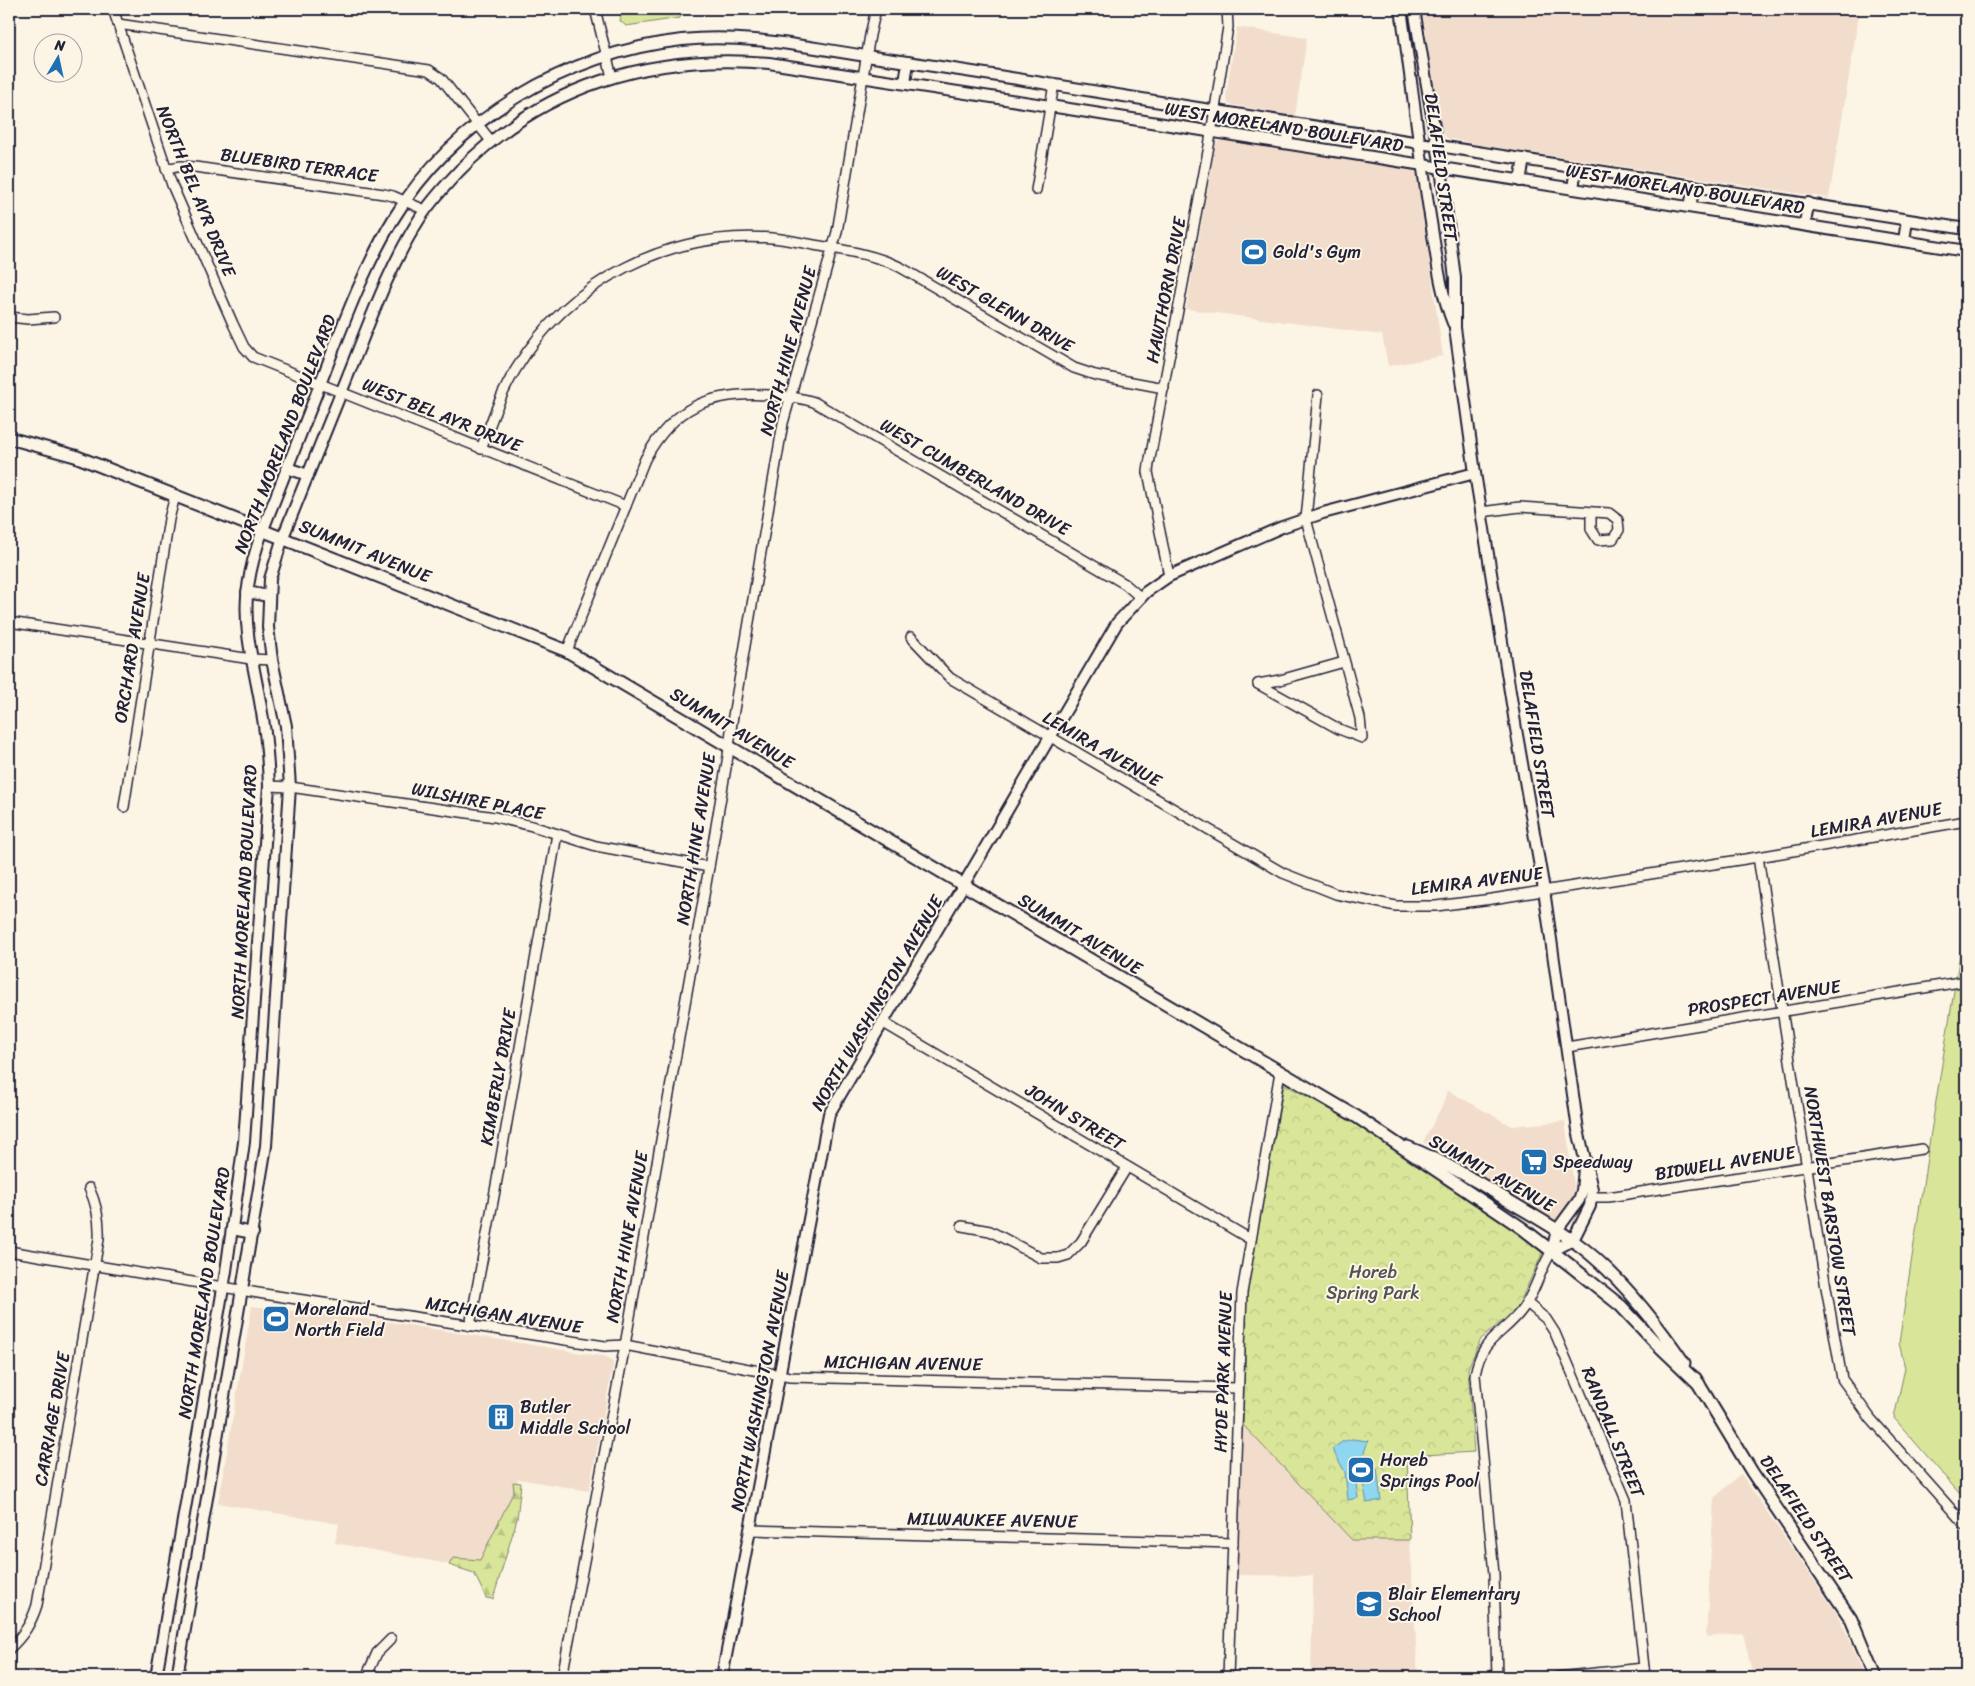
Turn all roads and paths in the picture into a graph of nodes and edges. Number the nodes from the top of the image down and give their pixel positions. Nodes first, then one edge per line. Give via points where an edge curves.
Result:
1 (113, 9) edge
2 (595, 9) edge
3 (876, 9) edge
4 (1227, 9) edge
5 (1401, 9) edge
6 (1414, 9) edge
7 (118, 24) junction
8 (606, 56) junction
9 (867, 56) junction
10 (908, 62) junction
11 (612, 77) junction
12 (864, 77) junction
13 (905, 83) junction
14 (1054, 84) junction
15 (1428, 91) junction
16 (1413, 94) junction
17 (1050, 106) junction
18 (1215, 110) junction
19 (1291, 122) junction
20 (478, 124) junction
21 (1211, 132) junction
22 (1359, 133) junction
23 (491, 141) junction
24 (1420, 142) junction
25 (1287, 144) junction
26 (1437, 146) junction
27 (1356, 154) junction
28 (1524, 159) junction
29 (1422, 165) junction
30 (1441, 168) junction
31 (1576, 168) junction
32 (166, 169) junction
33 (1520, 181) junction
34 (1694, 186) junction
35 (1572, 188) junction
36 (1036, 190) dead end
37 (405, 201) junction
38 (1808, 203) junction
39 (1690, 207) junction
40 (425, 210) junction
41 (1447, 218) junction
42 (1907, 220) junction
43 (1431, 221) junction
44 (1805, 225) junction
45 (1966, 229) edge
46 (1904, 241) junction
47 (833, 248) junction
48 (1966, 251) edge
49 (1453, 265) junction
50 (1438, 268) junction
51 (9, 317) edge
52 (54, 317) dead end
53 (1455, 328) junction
54 (248, 353) joint
55 (321, 384) junction
56 (1164, 388) junction
57 (341, 392) junction
58 (1318, 395) dead end
59 (789, 396) junction
60 (9, 438) edge
61 (481, 448) junction
62 (287, 468) junction
63 (1475, 473) junction
64 (308, 475) junction
65 (175, 496) junction
66 (626, 506) junction
67 (1482, 512) junction
68 (1591, 512) dead end
69 (1306, 519) junction
70 (263, 530) junction
71 (283, 537) junction
72 (1169, 576) junction
73 (248, 592) junction
74 (268, 596) junction
75 (1140, 597) junction
76 (9, 622) edge
77 (911, 638) dead end
78 (149, 644) junction
79 (567, 651) junction
80 (251, 659) junction
81 (272, 660) junction
82 (1344, 662) junction
83 (1050, 737) junction
84 (728, 746) junction
85 (269, 786) junction
86 (290, 787) junction
87 (124, 807) dead end
88 (1966, 821) edge
89 (557, 834) junction
90 (1758, 857) junction
91 (709, 867) junction
92 (963, 885) junction
93 (1544, 890) junction
94 (1966, 982) edge
95 (1782, 1012) junction
96 (882, 1022) junction
97 (1567, 1047) junction
98 (1280, 1072) junction
99 (1391, 1141) junction
100 (1922, 1149) dead end
101 (1585, 1164) junction
102 (1127, 1167) junction
103 (1807, 1167) junction
104 (89, 1188) dead end
105 (1592, 1197) junction
106 (962, 1226) dead end
107 (232, 1229) junction
108 (1557, 1230) junction
109 (253, 1233) junction
110 (1250, 1239) junction
111 (1573, 1240) junction
112 (9, 1251) edge
113 (1552, 1251) junction
114 (95, 1266) junction
115 (223, 1287) junction
116 (242, 1290) junction
117 (1527, 1303) junction
118 (470, 1326) junction
119 (625, 1345) junction
120 (212, 1352) junction
121 (231, 1355) junction
122 (779, 1375) junction
123 (1699, 1384) junction
124 (1237, 1388) junction
125 (1966, 1526) edge
126 (750, 1530) junction
127 (1233, 1542) junction
128 (391, 1639) dead end
129 (9, 1649) edge
130 (1644, 1672) edge
131 (156, 1677) edge
132 (178, 1677) edge
133 (366, 1677) edge
134 (562, 1677) edge
135 (722, 1677) edge
136 (1228, 1677) edge
137 (1497, 1677) edge
138 (1557, 1677) edge
139 (1875, 1677) edge

1 - 7 street, NORTH BEL AYR DRIVE
2 - 8 street
3 - 9 street, NORTH HINE AVENUE
4 - 18 street, HAWTHORN DRIVE via 1228,27
5 - 16 street, DELAFIELD STREET
6 - 15 street, DELAFIELD STREET
7 - 20 street via 429,70 441,78
7 - 32 street, NORTH BEL AYR DRIVE
8 - 9 street, NORTH MORELAND BOULEVARD via 653,45 715,38
8 - 11 street
8 - 20 street, NORTH MORELAND BOULEVARD via 538,84
9 - 10 street, WEST MORELAND BOULEVARD
9 - 12 street, NORTH HINE AVENUE
10 - 13 street
10 - 14 street, WEST MORELAND BOULEVARD
11 - 12 street, NORTH MORELAND BOULEVARD via 696,61 769,63
11 - 23 street, NORTH MORELAND BOULEVARD via 542,107
12 - 13 street, WEST MORELAND BOULEVARD
12 - 47 street, NORTH HINE AVENUE
13 - 17 street, WEST MORELAND BOULEVARD
14 - 17 street
14 - 18 street, WEST MORELAND BOULEVARD
15 - 16 street
15 - 26 street, DELAFIELD STREET
16 - 24 street, DELAFIELD STREET
17 - 21 street, WEST MORELAND BOULEVARD
17 - 36 street
18 - 19 street, WEST MORELAND BOULEVARD
18 - 21 street, HAWTHORN DRIVE
19 - 22 street, WEST MORELAND BOULEVARD
19 - 25 street
20 - 23 street
20 - 37 street, NORTH MORELAND BOULEVARD via 437,162
21 - 25 street, WEST MORELAND BOULEVARD
21 - 56 street, HAWTHORN DRIVE
22 - 24 street, WEST MORELAND BOULEVARD
22 - 27 street
23 - 40 street, NORTH MORELAND BOULEVARD via 446,184
24 - 26 street, WEST MORELAND BOULEVARD
24 - 29 street, DELAFIELD STREET
25 - 27 street, WEST MORELAND BOULEVARD
26 - 28 street, WEST MORELAND BOULEVARD
26 - 30 street, DELAFIELD STREET
27 - 29 street, WEST MORELAND BOULEVARD
28 - 31 street, WEST MORELAND BOULEVARD
28 - 33 street
29 - 30 street, WEST MORELAND BOULEVARD
29 - 43 street, DELAFIELD STREET
30 - 33 street, WEST MORELAND BOULEVARD
30 - 41 street, DELAFIELD STREET
31 - 34 street, WEST MORELAND BOULEVARD
31 - 35 street
32 - 37 street, BLUEBIRD TERRACE via 195,166 384,194
32 - 54 street, NORTH BEL AYR DRIVE via 232,324
33 - 35 street, WEST MORELAND BOULEVARD
34 - 38 street, WEST MORELAND BOULEVARD
34 - 39 street
35 - 39 street, WEST MORELAND BOULEVARD
37 - 40 street, BLUEBIRD TERRACE
37 - 55 street, NORTH MORELAND BOULEVARD via 374,253
38 - 42 street, WEST MORELAND BOULEVARD
38 - 44 street
39 - 44 street, WEST MORELAND BOULEVARD
40 - 57 street, NORTH MORELAND BOULEVARD via 395,260
41 - 43 street
41 - 49 street, DELAFIELD STREET
42 - 45 street, WEST MORELAND BOULEVARD
42 - 46 street
43 - 50 street, DELAFIELD STREET
44 - 46 street, WEST MORELAND BOULEVARD
46 - 48 street, WEST MORELAND BOULEVARD
47 - 56 street, WEST GLENN DRIVE via 875,256 900,267 1074,368
47 - 59 street, NORTH HINE AVENUE
47 - 61 street, WEST GLENN DRIVE via 771,238 713,240 654,254 614,273 584,292 533,342 507,384
49 - 50 street
49 - 53 street, DELAFIELD STREET
50 - 53 street, DELAFIELD STREET
51 - 52 street
53 - 63 street, DELAFIELD STREET
54 - 55 street, WEST BEL AYR DRIVE
55 - 57 street, WEST BEL AYR DRIVE
55 - 62 street, NORTH MORELAND BOULEVARD
56 - 72 street, HAWTHORN DRIVE via 1148,472
57 - 61 street, WEST BEL AYR DRIVE
57 - 64 street, NORTH MORELAND BOULEVARD
58 - 69 street
59 - 66 street, WEST CUMBERLAND DRIVE via 724,396 686,412 661,432 653,444
59 - 75 street, WEST CUMBERLAND DRIVE via 807,399 826,408 1125,584
59 - 84 street, NORTH HINE AVENUE
60 - 65 main road, SUMMIT AVENUE via 60,450
61 - 66 street, WEST BEL AYR DRIVE
62 - 64 street
62 - 70 street, NORTH MORELAND BOULEVARD
63 - 67 street, DELAFIELD STREET
63 - 69 street, NORTH WASHINGTON AVENUE
64 - 71 street, NORTH MORELAND BOULEVARD
65 - 70 main road, SUMMIT AVENUE
65 - 78 street, ORCHARD AVENUE via 168,520
66 - 79 street, WEST CUMBERLAND DRIVE
67 - 68 street via 1520,507
67 - 93 street, DELAFIELD STREET
69 - 72 street, NORTH WASHINGTON AVENUE
69 - 82 street
70 - 71 main road, SUMMIT AVENUE
70 - 73 street, NORTH MORELAND BOULEVARD via 252,562
71 - 74 street, NORTH MORELAND BOULEVARD via 272,568
71 - 79 main road, SUMMIT AVENUE
72 - 75 street, NORTH WASHINGTON AVENUE
73 - 74 street
73 - 80 street, NORTH MORELAND BOULEVARD via 246,629
74 - 81 street, NORTH MORELAND BOULEVARD
75 - 83 street, NORTH WASHINGTON AVENUE via 1117,623
76 - 78 street
77 - 83 street, LEMIRA AVENUE via 950,678
78 - 80 street
78 - 87 street, ORCHARD AVENUE
79 - 84 main road, SUMMIT AVENUE
80 - 81 street
80 - 85 street, NORTH MORELAND BOULEVARD via 266,736
81 - 86 street, NORTH MORELAND BOULEVARD via 286,726
82 - 82 street via 1360,718 1362,738 1339,729 1258,684
83 - 92 street, NORTH WASHINGTON AVENUE
83 - 93 street, LEMIRA AVENUE via 1283,873 1336,894 1396,906 1420,907
84 - 91 street, NORTH HINE AVENUE
84 - 92 main road, SUMMIT AVENUE
85 - 86 street, WILSHIRE PLACE
85 - 107 street, NORTH MORELAND BOULEVARD via 244,1142
86 - 89 street, WILSHIRE PLACE via 495,817
86 - 109 street, NORTH MORELAND BOULEVARD via 266,1146
88 - 90 street, LEMIRA AVENUE
89 - 91 street, WILSHIRE PLACE via 596,846
89 - 118 street, KIMBERLY DRIVE
90 - 93 street, LEMIRA AVENUE
90 - 95 street, NORTHWEST BARSTOW STREET
91 - 119 street, NORTH HINE AVENUE
92 - 96 street, NORTH WASHINGTON AVENUE
92 - 98 main road, SUMMIT AVENUE
93 - 97 street, DELAFIELD STREET
94 - 95 street, PROSPECT AVENUE
95 - 97 street, PROSPECT AVENUE
95 - 103 street, NORTHWEST BARSTOW STREET
96 - 102 street, JOHN STREET
96 - 122 street, NORTH WASHINGTON AVENUE via 829,1114
97 - 101 street, DELAFIELD STREET
98 - 99 main road, SUMMIT AVENUE
98 - 110 street, HYDE PARK AVENUE
99 - 108 main road, SUMMIT AVENUE via 1430,1156
99 - 113 main road, SUMMIT AVENUE
100 - 103 street, BIDWELL AVENUE
101 - 105 street, DELAFIELD STREET
101 - 108 street, DELAFIELD STREET via 1579,1200
102 - 106 street via 1081,1242 1068,1255 1041,1258 990,1231
102 - 110 street, JOHN STREET
103 - 105 street, BIDWELL AVENUE
103 - 125 street, NORTHWEST BARSTOW STREET via 1842,1379 1871,1419
104 - 114 street, CARRIAGE DRIVE via 97,1207 100,1228
105 - 111 street
107 - 109 street
107 - 115 street, NORTH MORELAND BOULEVARD
108 - 111 main road, SUMMIT AVENUE
108 - 113 street, DELAFIELD STREET
109 - 116 street, NORTH MORELAND BOULEVARD
110 - 124 street, HYDE PARK AVENUE via 1242,1293
111 - 113 street
111 - 123 main road, DELAFIELD STREET via 1635,1301
112 - 114 street, MICHIGAN AVENUE
113 - 117 street
113 - 123 main road, DELAFIELD STREET via 1621,1306
114 - 115 street, MICHIGAN AVENUE
114 - 129 street, CARRIAGE DRIVE via 37,1605 26,1631
115 - 116 street, MICHIGAN AVENUE
115 - 120 street, NORTH MORELAND BOULEVARD
116 - 118 street, MICHIGAN AVENUE
116 - 121 street, NORTH MORELAND BOULEVARD
117 - 130 street, RANDALL STREET via 1546,1319 1555,1333 1626,1500
117 - 137 street via 1514,1320 1485,1346 1474,1375 1494,1574
118 - 119 street, MICHIGAN AVENUE via 605,1346
119 - 122 street, MICHIGAN AVENUE
119 - 134 street, NORTH HINE AVENUE
120 - 121 street
120 - 131 street, NORTH MORELAND BOULEVARD
121 - 132 street, NORTH MORELAND BOULEVARD
122 - 124 street, MICHIGAN AVENUE
122 - 126 street, NORTH WASHINGTON AVENUE
123 - 139 main road, DELAFIELD STREET via 1752,1472 1847,1611
124 - 127 street, HYDE PARK AVENUE
126 - 127 street, MILWAUKEE AVENUE
126 - 135 street, NORTH WASHINGTON AVENUE
127 - 136 street, HYDE PARK AVENUE
128 - 133 street via 377,1653
130 - 138 street

